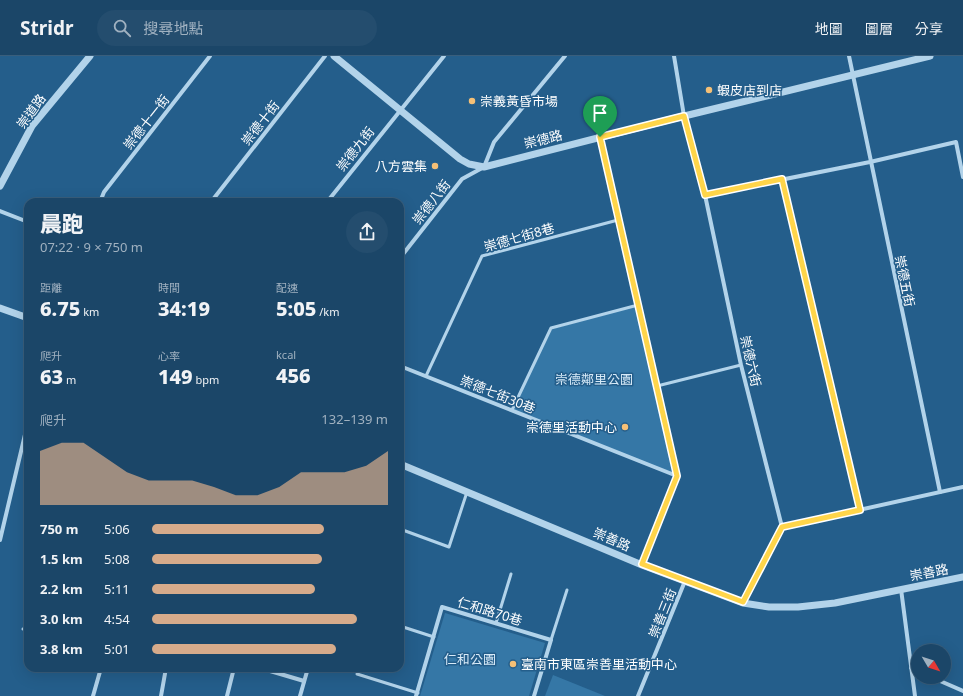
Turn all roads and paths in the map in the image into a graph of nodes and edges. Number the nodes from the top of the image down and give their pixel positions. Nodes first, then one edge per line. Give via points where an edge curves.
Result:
1 (90, 56) edge
2 (210, 56) edge
3 (325, 56) edge
4 (334, 56) edge
5 (444, 56) edge
6 (565, 56) edge
7 (674, 56) edge
8 (849, 56) edge
9 (930, 56) edge
10 (852, 75) junction
11 (400, 109) junction
12 (684, 116) junction
13 (600, 137) junction
14 (870, 162) junction
15 (484, 167) junction
16 (963, 177) edge
17 (782, 179) junction
18 (0, 186) edge
19 (705, 195) junction
20 (102, 198) edge
21 (214, 198) edge
22 (330, 198) edge
23 (0, 211) edge
24 (24, 220) edge
25 (618, 220) junction
26 (404, 253) edge
27 (638, 305) junction
28 (0, 308) edge
29 (24, 317) edge
30 (741, 366) junction
31 (404, 368) edge
32 (426, 376) junction
33 (657, 386) junction
34 (512, 410) junction
35 (24, 439) edge
36 (404, 466) edge
37 (677, 476) junction
38 (963, 487) edge
39 (467, 492) junction
40 (940, 492) junction
41 (860, 510) junction
42 (782, 527) junction
43 (404, 530) edge
44 (0, 540) edge
45 (642, 564) junction
46 (511, 574) dead end
47 (963, 577) edge
48 (685, 581) junction
49 (901, 589) junction
50 (567, 590) dead end
51 (743, 602) junction
52 (496, 623) junction
53 (404, 627) edge
54 (434, 637) junction
55 (551, 640) junction
56 (911, 668) edge
57 (100, 672) edge
58 (165, 672) edge
59 (233, 672) edge
60 (274, 672) edge
61 (307, 672) edge
62 (356, 674) dead end
63 (304, 681) junction
64 (913, 684) edge
65 (947, 684) edge
66 (963, 691) edge
67 (417, 694) edge
68 (93, 696) edge
69 (161, 696) edge
70 (227, 696) edge
71 (300, 696) edge
72 (534, 696) edge
73 (638, 696) edge
74 (915, 696) edge

1 - 18 street, 崇道路 via 32,126
2 - 20 street, 崇德十一街
3 - 21 street, 崇德十街
4 - 11 street, 崇德路
5 - 11 street, 崇德九街
6 - 15 street via 494,142
7 - 12 street, 崇德六街
8 - 10 street, 崇德五街
9 - 10 street, 崇德路
10 - 12 street, 崇德路
10 - 14 street, 崇德五街
11 - 15 street, 崇德路 via 460,159
11 - 22 street, 崇德九街
12 - 13 street, 崇德路
12 - 19 street, 崇德六街
13 - 15 street, 崇德路
13 - 25 street
14 - 16 street via 956,142
14 - 17 street
14 - 40 street, 崇德五街
15 - 26 street, 崇德八街 via 462,179
17 - 19 street
17 - 41 street
19 - 30 street, 崇德六街
23 - 24 street
25 - 27 street
25 - 32 lane, 崇德七街8巷 via 482,256
27 - 33 street
27 - 34 lane via 551,328
28 - 29 street
30 - 33 lane
30 - 42 street, 崇德六街
31 - 32 street, 崇德七街30巷
32 - 34 street, 崇德七街30巷
33 - 37 street
34 - 37 street, 崇德七街30巷
35 - 44 street
36 - 39 street, 崇善路
37 - 45 street
38 - 40 street
39 - 43 lane via 449,547
39 - 45 street, 崇善路
40 - 41 street
41 - 42 street
42 - 51 street
45 - 48 street, 崇善路
46 - 52 lane
47 - 49 street, 崇善路
48 - 51 street, 崇善路
48 - 73 street, 崇善三街
49 - 51 street, 崇善路 via 835,603 798,607 769,607
49 - 56 street
50 - 55 lane
52 - 54 street, 仁和路70巷 via 442,607
52 - 55 street, 仁和路70巷
53 - 54 lane
54 - 67 street, 仁和路70巷
55 - 72 street
57 - 68 street
58 - 69 street
59 - 70 street
60 - 63 street
61 - 63 street
62 - 67 lane
63 - 71 street
64 - 74 street
65 - 66 street

